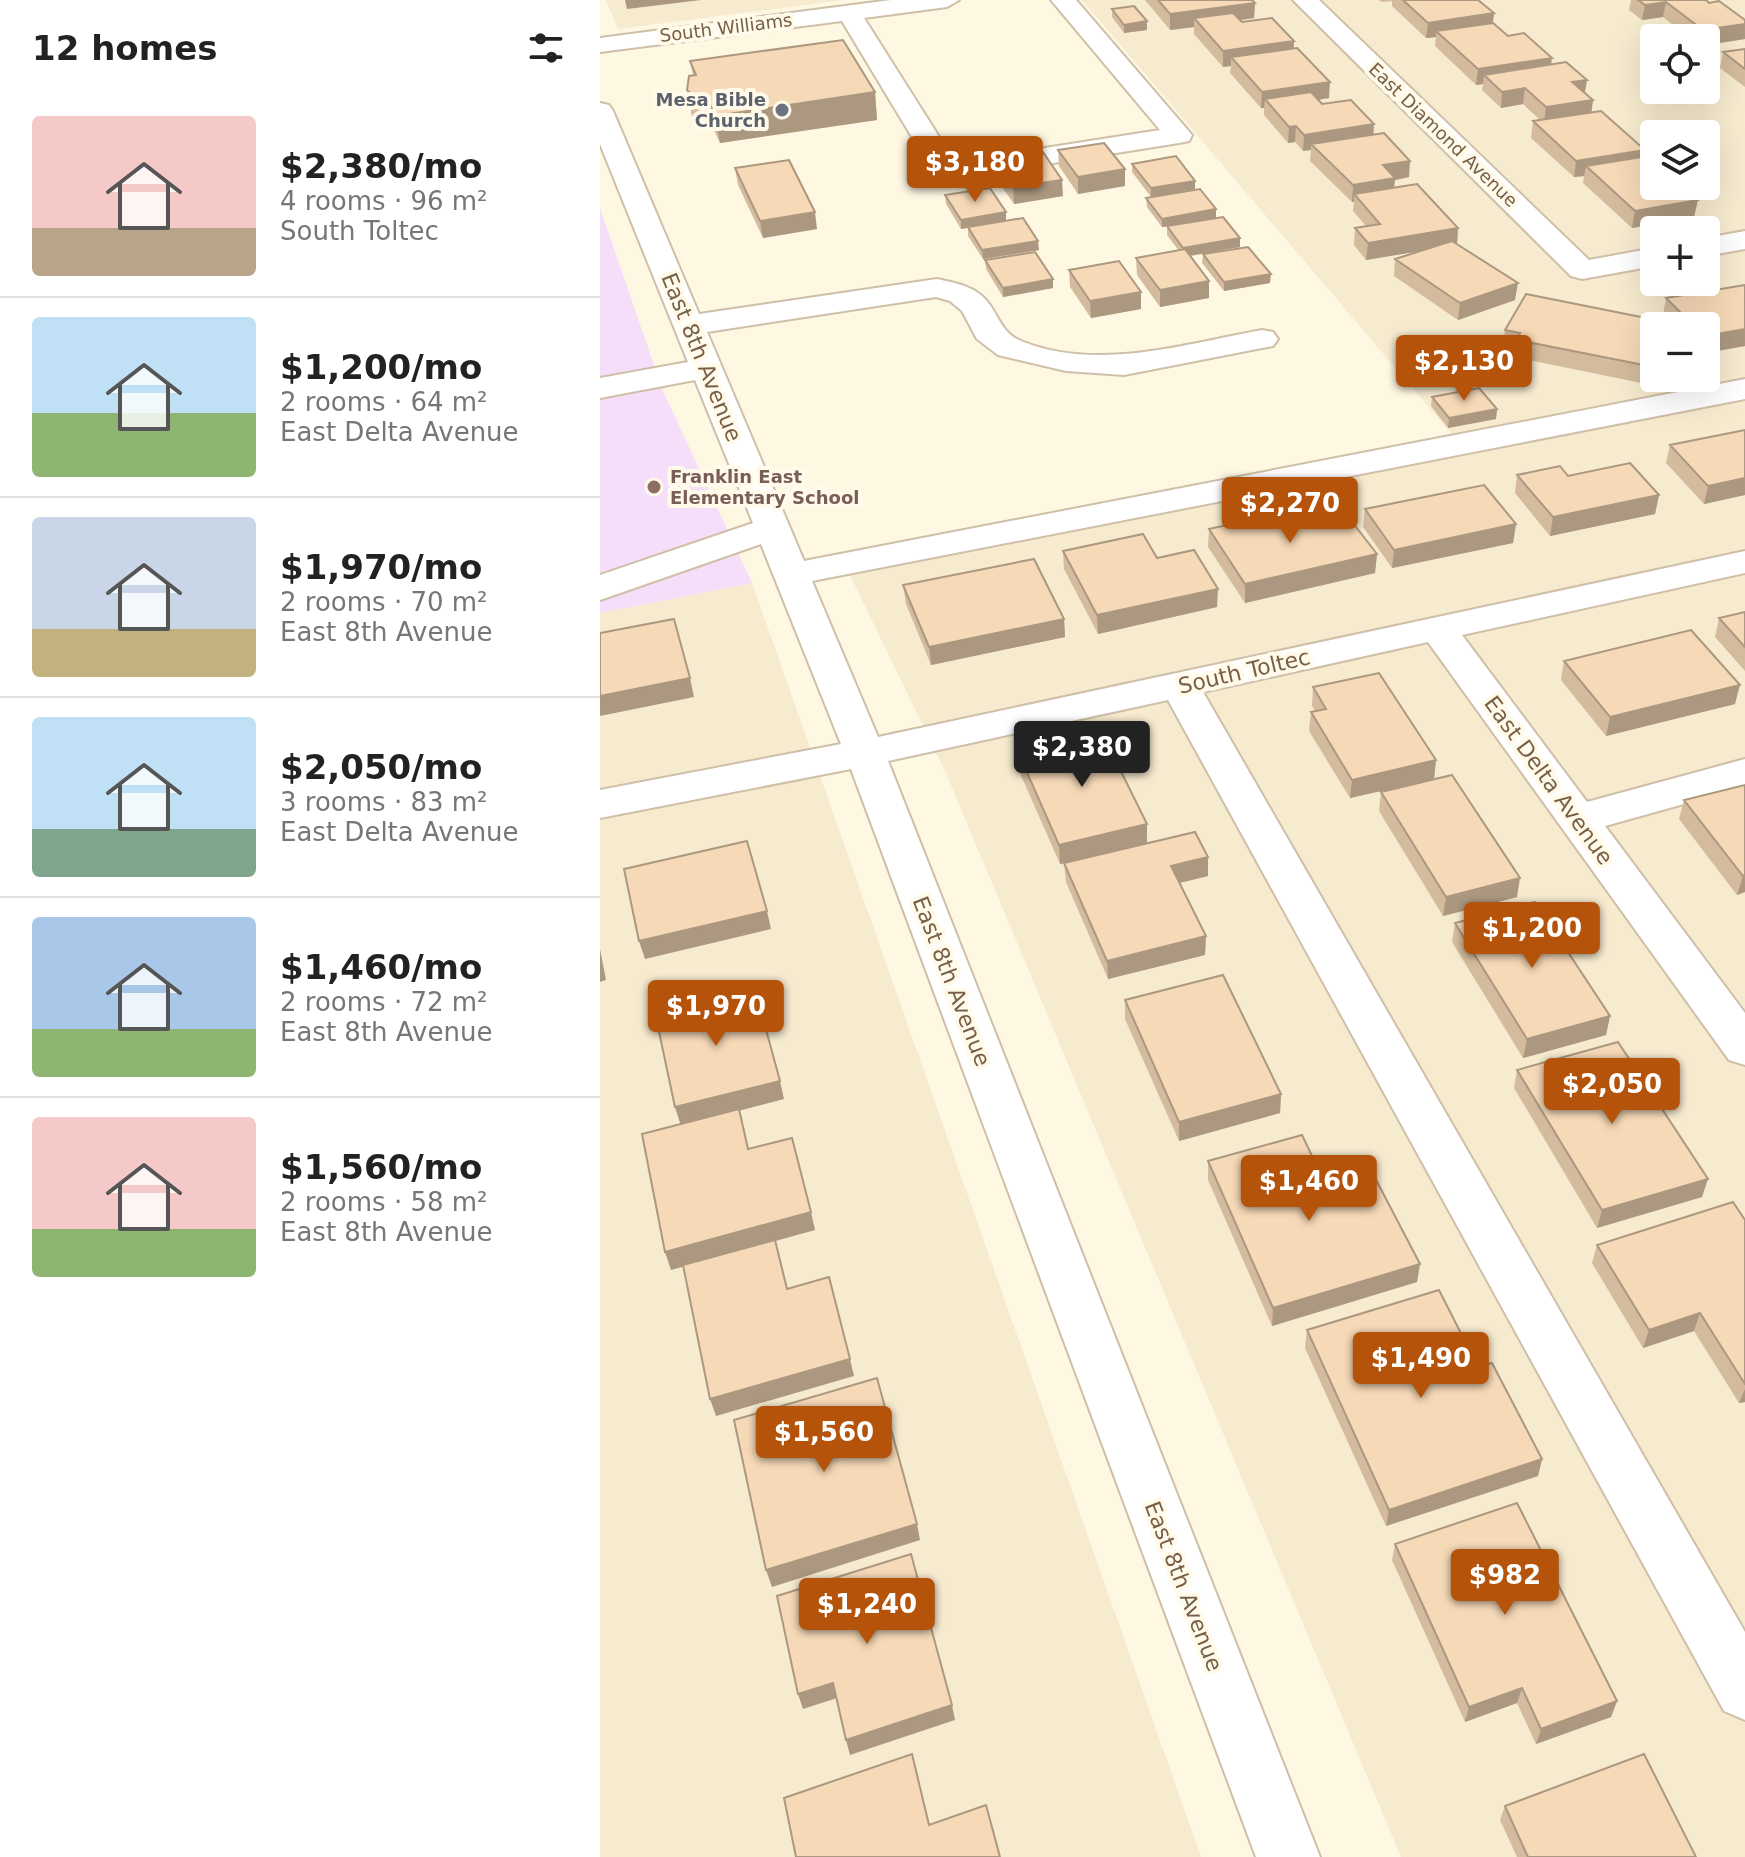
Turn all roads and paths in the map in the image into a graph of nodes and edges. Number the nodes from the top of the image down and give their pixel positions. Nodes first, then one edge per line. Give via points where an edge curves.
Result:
1 (947, 0) edge
2 (1063, 0) edge
3 (1305, 0) edge
4 (849, 13) junction
5 (600, 45) edge
6 (601, 116) edge
7 (1745, 240) edge
8 (1720, 244) edge
9 (1640, 260) edge
10 (689, 325) junction
11 (1262, 339) dead end
12 (705, 368) junction
13 (600, 388) edge
14 (1745, 389) edge
15 (774, 528) junction
16 (600, 552) edge
17 (1745, 562) edge
18 (793, 574) junction
19 (616, 582) edge
20 (1437, 628) junction
21 (1180, 686) junction
22 (865, 753) junction
23 (1745, 773) edge
24 (600, 804) edge
25 (1577, 819) junction
26 (1745, 1047) edge
27 (1745, 1690) edge
28 (1288, 1857) edge

1 - 4 street, South Williams
2 - 4 street via 1179,135 947,172
3 - 9 street, East Diamond Avenue via 1582,270
4 - 5 street, South Williams
6 - 10 street, East 8th Avenue
7 - 8 street
10 - 11 street via 937,288 975,306 988,332 1009,348 1066,361 1124,365
10 - 12 street, East 8th Avenue
12 - 13 street
12 - 15 street, East 8th Avenue
14 - 18 street
15 - 18 street, East 8th Avenue
15 - 19 street
16 - 19 street
17 - 20 street, South Toltec
18 - 22 street, East 8th Avenue
20 - 21 street, South Toltec
20 - 25 street, East Delta Avenue
21 - 22 street, South Toltec
21 - 27 street
22 - 24 street, South Toltec
22 - 28 street, East 8th Avenue
23 - 25 street
25 - 26 street, East Delta Avenue

